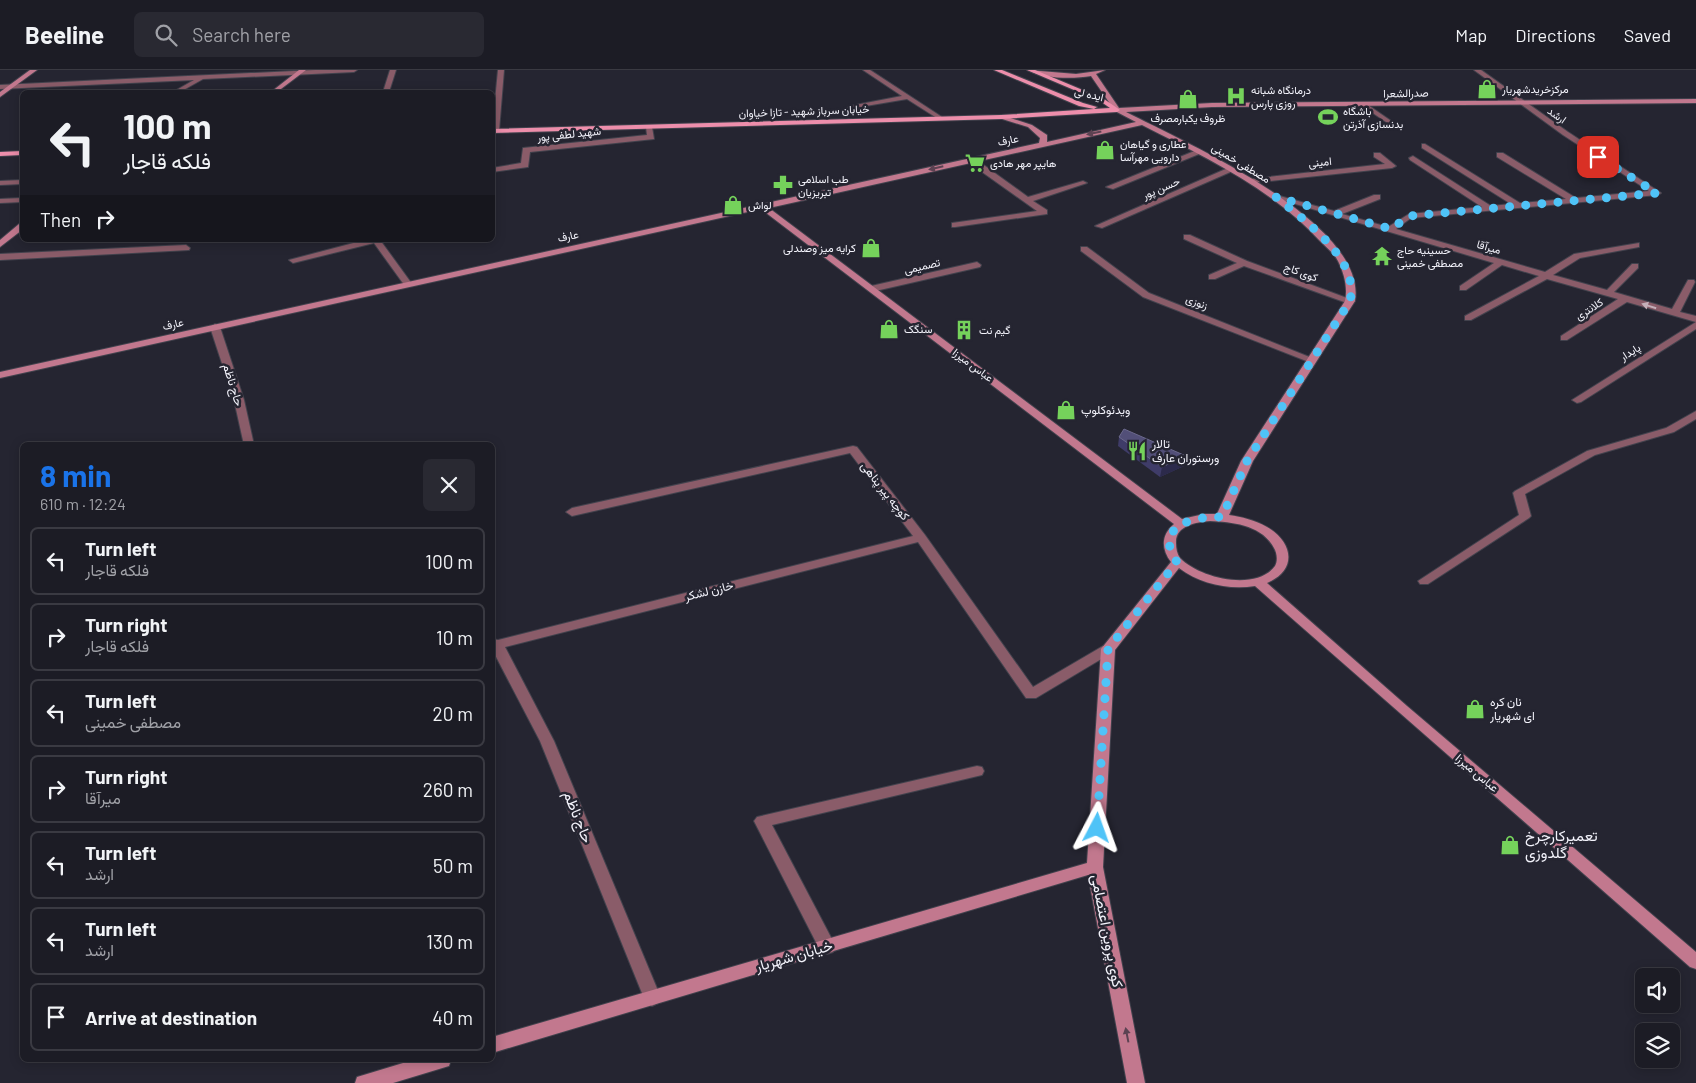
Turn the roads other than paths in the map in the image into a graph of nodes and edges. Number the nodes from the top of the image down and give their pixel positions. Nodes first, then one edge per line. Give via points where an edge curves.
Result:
1 (34, 70) edge
2 (354, 70) edge
3 (393, 70) edge
4 (501, 70) edge
5 (866, 70) edge
6 (997, 70) edge
7 (1031, 70) edge
8 (1102, 70) edge
9 (1477, 70) edge
10 (303, 71) edge
11 (1093, 74) junction
12 (1074, 76) junction
13 (202, 77) junction
14 (1099, 84) junction
15 (0, 87) edge
16 (11, 87) junction
17 (179, 90) edge
18 (277, 90) edge
19 (387, 90) edge
20 (1044, 90) junction
21 (0, 95) edge
22 (908, 97) junction
23 (1696, 101) edge
24 (1519, 103) junction
25 (1363, 104) junction
26 (850, 108) dead end
27 (1117, 110) junction
28 (1040, 114) junction
29 (1001, 117) junction
30 (942, 119) junction
31 (495, 122) edge
32 (1142, 122) junction
33 (1394, 125) dead end
34 (649, 127) junction
35 (495, 131) edge
36 (1042, 144) junction
37 (1425, 146) dead end
38 (1200, 152) junction
39 (20, 153) edge
40 (0, 154) edge
41 (1377, 155) dead end
42 (1500, 155) dead end
43 (1413, 158) dead end
44 (971, 160) junction
45 (495, 170) edge
46 (1231, 170) junction
47 (1251, 181) junction
48 (20, 182) edge
49 (0, 183) edge
50 (1082, 183) dead end
51 (1110, 187) dead end
52 (1276, 197) junction
53 (1377, 197) dead end
54 (20, 200) edge
55 (1027, 200) junction
56 (0, 201) edge
57 (1575, 201) junction
58 (1520, 206) junction
59 (763, 207) junction
60 (1489, 208) junction
61 (1337, 213) junction
62 (955, 225) dead end
63 (1099, 226) dead end
64 (20, 228) edge
65 (1391, 229) junction
66 (1187, 237) dead end
67 (368, 242) edge
68 (377, 242) edge
69 (0, 244) edge
70 (1636, 245) dead end
71 (186, 248) dead end
72 (1084, 250) dead end
73 (0, 257) edge
74 (293, 260) dead end
75 (1501, 262) junction
76 (1244, 264) junction
77 (977, 265) dead end
78 (1636, 266) dead end
79 (1547, 276) junction
80 (1212, 277) dead end
81 (1691, 282) dead end
82 (408, 284) junction
83 (1463, 288) dead end
84 (871, 289) junction
85 (1608, 294) junction
86 (1625, 298) junction
87 (1350, 301) junction
88 (1675, 313) junction
89 (1468, 318) dead end
90 (1696, 320) edge
91 (1696, 325) edge
92 (215, 327) junction
93 (1564, 338) dead end
94 (1312, 360) junction
95 (0, 375) edge
96 (1578, 400) dead end
97 (1696, 414) edge
98 (248, 442) edge
99 (572, 512) dead end
100 (1222, 517) junction
101 (1181, 524) junction
102 (921, 538) junction
103 (1177, 562) junction
104 (1424, 581) dead end
105 (1258, 582) junction
106 (495, 644) edge
107 (1108, 649) junction
108 (978, 771) dead end
109 (1095, 867) junction
110 (827, 946) junction
111 (1696, 962) edge
112 (652, 998) junction
113 (495, 1044) edge
114 (435, 1062) edge
115 (364, 1083) edge
116 (1136, 1083) edge

1 - 16 main road
2 - 10 street
3 - 19 street
4 - 31 street
5 - 22 street
6 - 20 main road, ایده لى
7 - 12 main road
7 - 27 main road, ایده لى via 1102,100
8 - 11 main road
9 - 24 street, ارشد
10 - 13 street
10 - 18 main road
11 - 12 main road
11 - 14 main road
12 - 14 main road via 1080,82
13 - 16 street
13 - 17 street
14 - 27 main road
15 - 16 street
16 - 21 main road
20 - 27 main road, ایده لى via 1081,105
20 - 28 main road via 1050,105
22 - 26 street
22 - 30 street
23 - 24 main road, صدرالشعرا
24 - 25 main road, صدرالشعرا
24 - 57 street, ارشد via 1657,193
25 - 27 main road, صدرالشعرا via 1212,105
25 - 33 street
27 - 28 main road, خیابان سرباز شهید - تازا خیاوان
27 - 32 main road, مصطفی خمینی
28 - 29 main road, خیابان سرباز شهید - تازا خیاوان
29 - 30 main road, خیابان سرباز شهید - تازا خیاوان
29 - 36 main road via 1030,126 1044,137
30 - 34 main road, خیابان سرباز شهید - تازا خیاوان
32 -> 36 main road, عارف
32 - 38 main road, مصطفی خمینی
34 - 35 main road, خیابان سرباز شهید - تازا خیاوان
34 - 45 street, شهید لطفی پور via 651,138 526,150 525,165
36 - 44 main road, عارف
37 - 58 street
38 - 46 main road, مصطفی خمینی
38 - 51 street
39 - 40 main road
41 - 47 street, امینی via 1392,166
42 - 57 street
43 - 60 street
44 - 55 street
44 -> 59 main road, عارف
46 - 47 main road, مصطفی خمینی
46 - 63 street, حسن پور
47 - 52 main road, مصطفی خمینی
48 - 49 street
50 - 55 street
52 - 61 street, میرآقا
52 - 87 main road, مصطفی خمینی via 1309,224 1342,259 1352,290
53 - 61 street
54 - 56 street
55 - 62 street via 1044,212
57 - 58 street, ارشد
58 - 60 street, ارشد
59 - 82 main road, عارف
59 - 84 main road, عباس میرزا
60 - 65 street, ارشد via 1409,216
61 - 65 street, میرآقا
64 - 69 main road
65 - 75 street, میرآقا
66 - 76 street, کوی کاج
67 - 74 street
68 - 82 street
70 - 79 street via 1577,256
71 - 73 street
72 - 94 street, زنوزی via 1146,295
75 - 79 street, میرآقا
75 - 83 street
76 - 80 street
76 - 87 street, کوی کاج
77 - 84 street, تصمیمی
78 - 85 street
79 - 85 street, میرآقا
79 - 89 street
81 - 88 street
82 - 92 main road, عارف
84 - 101 main road, عباس میرزا
85 - 86 street, میرآقا
88 -> 86 street, میرآقا
86 - 93 street, کلانتری
87 - 94 main road
88 - 90 street, میرآقا
91 - 96 street, پایدار
92 - 95 main road, عارف
92 - 98 street, حاج ناظم
94 - 100 main road via 1247,461
97 - 104 street via 1670,430 1591,453 1519,493 1525,516
99 - 102 street, کوچه پیر پناهی via 853,449
100 - 101 main road via 1200,518
100 - 105 main road via 1257,527 1271,535 1280,546 1284,557 1281,567 1272,576
101 - 103 main road via 1172,532 1169,542
102 - 106 street, خازن لشکر
102 - 107 street, کوچه پیر پناهی via 1031,695
103 - 105 main road via 1208,579 1225,583
103 - 107 main road
105 - 111 main road, عباس میرزا
106 - 112 street, حاج ناظم via 547,742
107 - 109 main road, کوی پروین اعتصامی
108 - 110 street via 762,821
109 - 110 main road, خیابان شهریار
116 -> 109 main road, کوی پروین اعتصامی
110 - 112 main road, خیابان شهریار
112 - 113 main road, خیابان شهریار
114 - 115 main road

